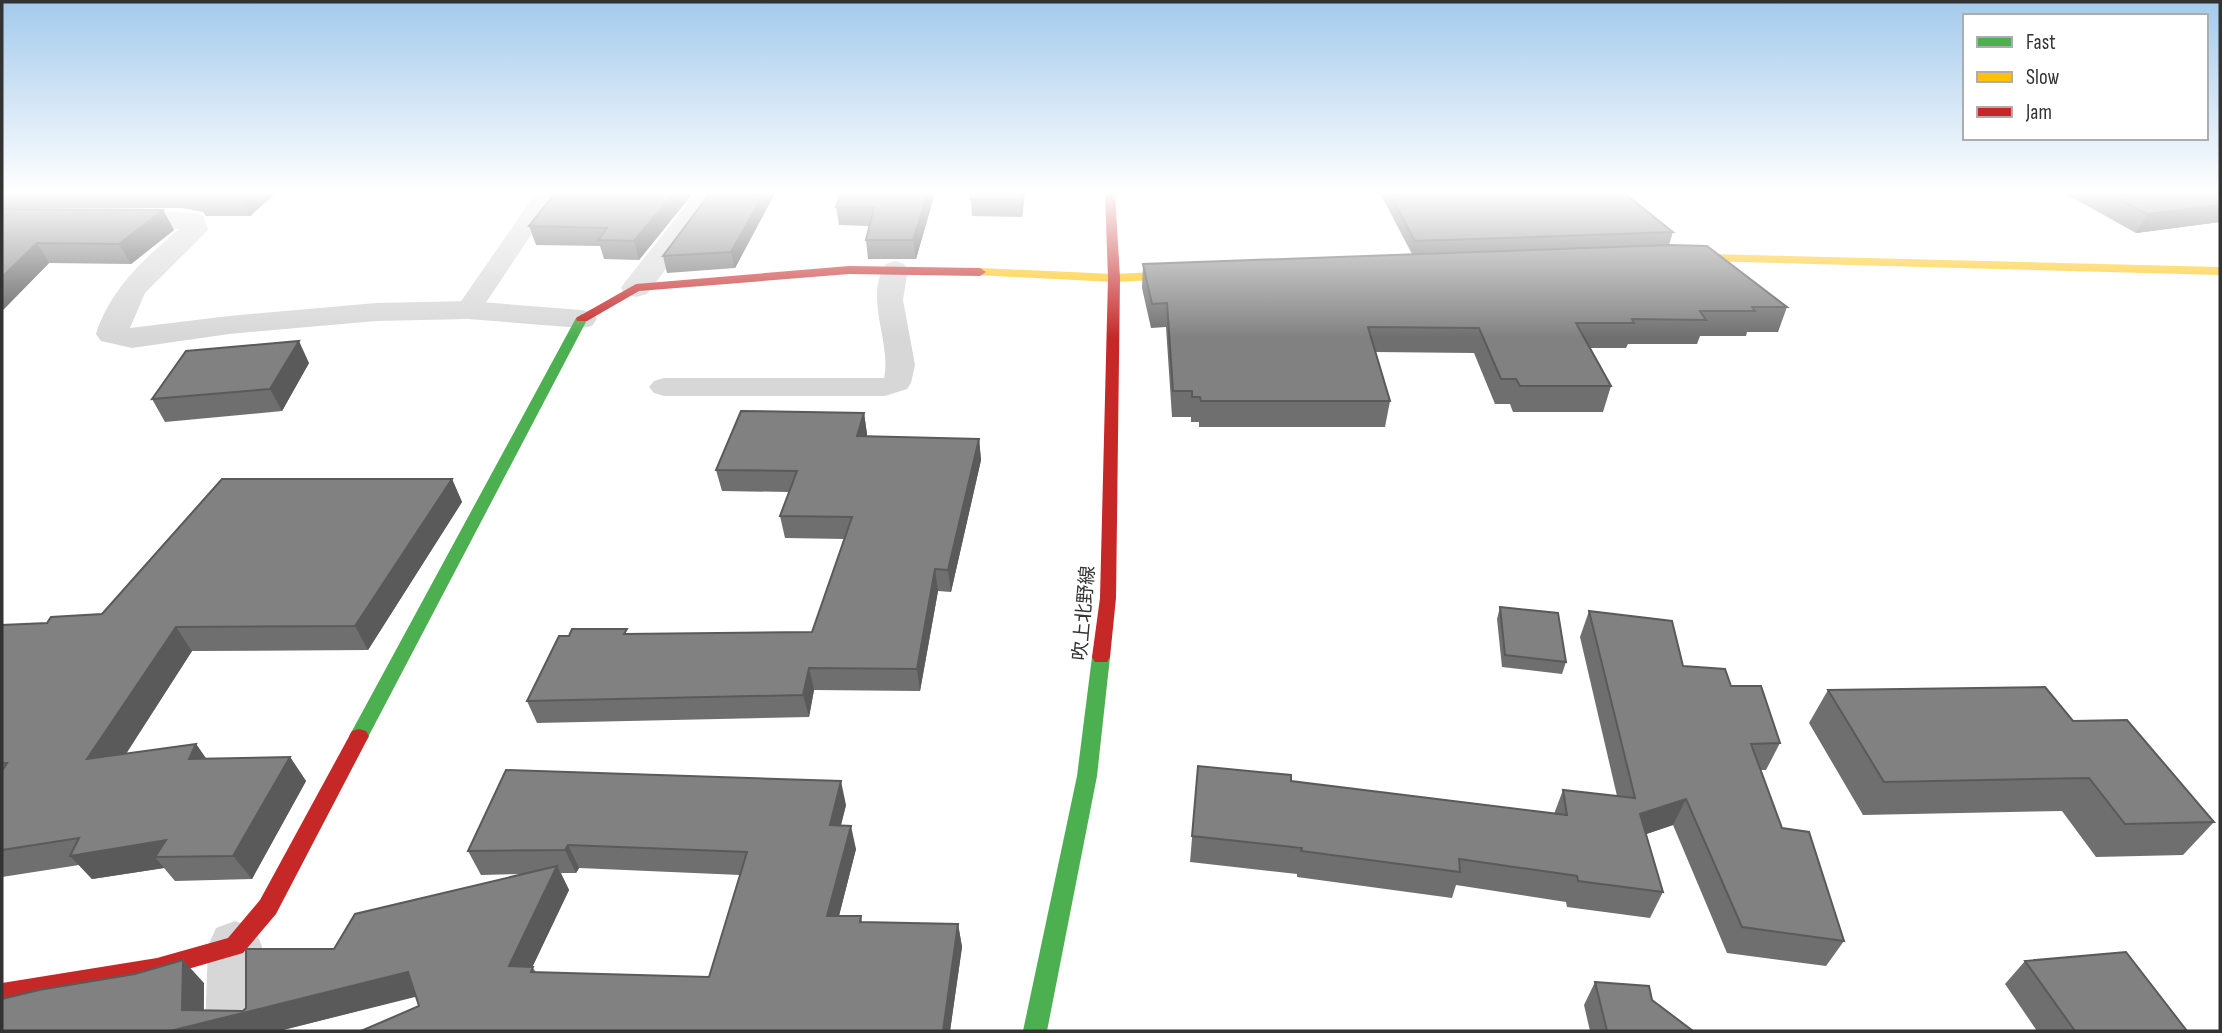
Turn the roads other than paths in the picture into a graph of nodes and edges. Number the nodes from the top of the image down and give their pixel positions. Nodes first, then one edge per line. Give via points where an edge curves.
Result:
1 (182, 241) edge
2 (515, 241) edge
3 (672, 241) edge
4 (1112, 241) edge
5 (1649, 257) edge
6 (895, 269) junction
7 (2220, 271) edge
8 (1210, 274) edge
9 (1114, 278) junction
10 (636, 288) junction
11 (468, 310) junction
12 (581, 319) junction
13 (664, 387) dead end
14 (235, 946) junction
15 (2, 994) edge
16 (234, 1031) edge
17 (1035, 1031) edge

1 - 11 street via 131,288 113,334 132,338 363,313
2 - 11 lane
3 - 10 street
4 - 9 street, 吹上北野線
5 - 7 street
6 - 9 street
6 - 10 street
6 - 13 lane via 890,300 901,365 897,383 885,387
8 - 9 street
9 - 17 street, 吹上北野線 via 1108,598 1087,776
10 - 12 street
11 - 12 street
12 - 14 street via 268,907
14 - 15 street via 157,968
14 - 16 street

